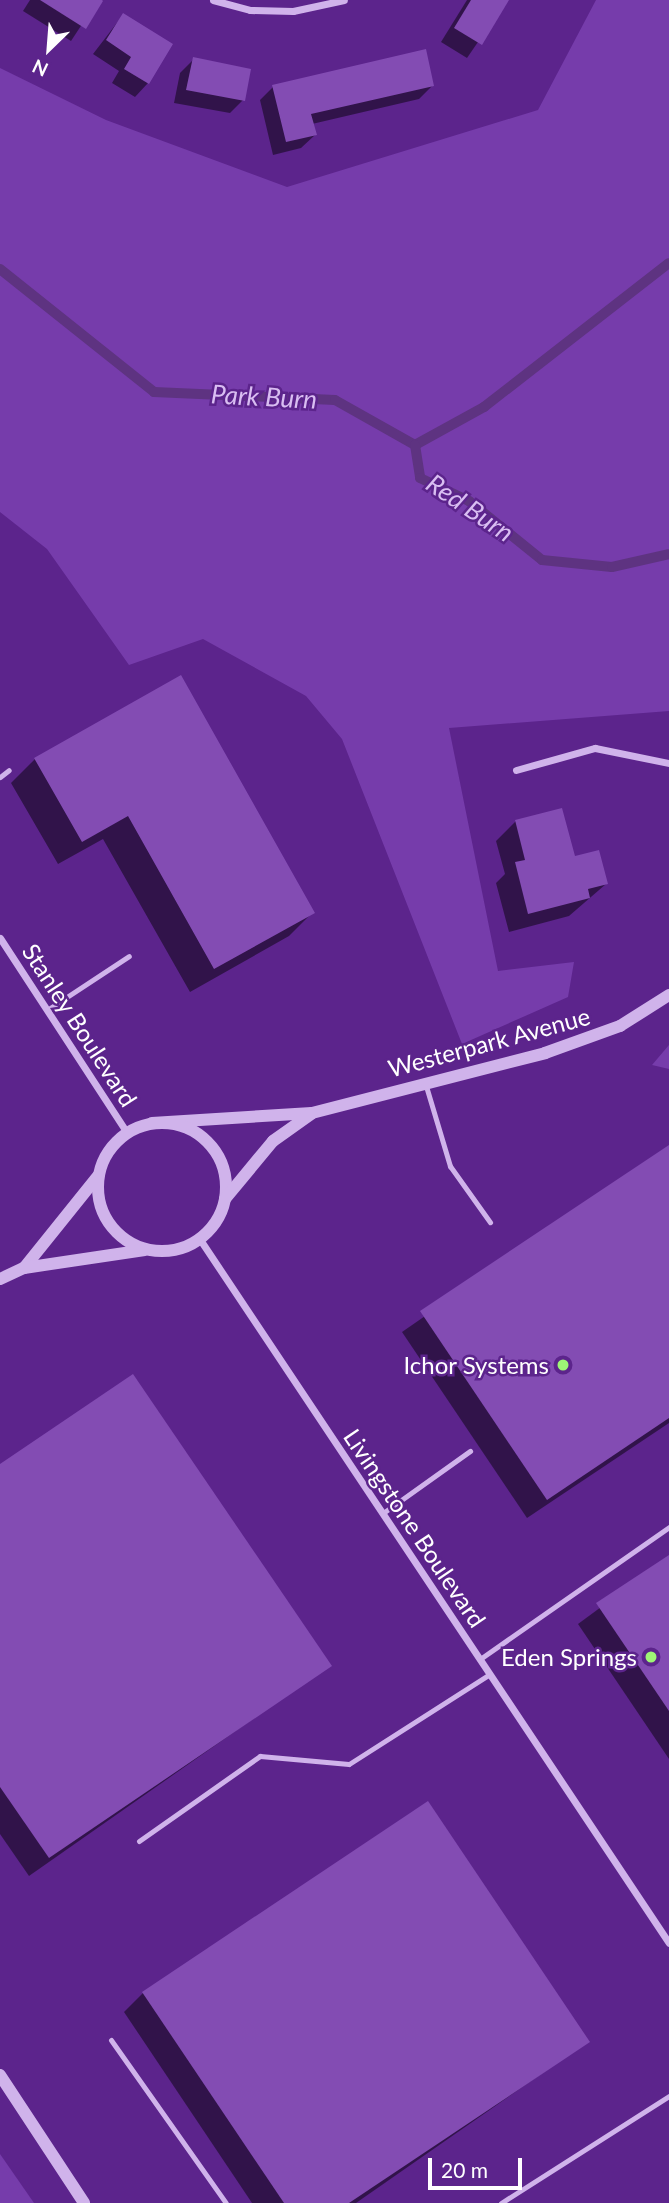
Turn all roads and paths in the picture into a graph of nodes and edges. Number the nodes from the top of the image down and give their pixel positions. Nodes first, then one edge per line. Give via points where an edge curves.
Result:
1 (213, 0) edge
2 (255, 0) edge
3 (344, 0) edge
4 (250, 10) junction
5 (669, 763) edge
6 (516, 770) dead end
7 (9, 771) dead end
8 (0, 777) edge
9 (0, 938) edge
10 (129, 956) dead end
11 (669, 995) edge
12 (47, 1010) junction
13 (425, 1083) junction
14 (312, 1113) junction
15 (152, 1123) junction
16 (127, 1133) junction
17 (98, 1176) junction
18 (225, 1199) junction
19 (489, 1222) dead end
20 (200, 1238) junction
21 (149, 1250) junction
22 (24, 1268) junction
23 (0, 1279) edge
24 (470, 1451) dead end
25 (383, 1513) junction
26 (669, 1527) edge
27 (480, 1659) junction
28 (490, 1674) junction
29 (139, 1841) dead end
30 (669, 1944) edge
31 (111, 2040) dead end
32 (0, 2075) edge
33 (669, 2096) edge
34 (83, 2203) edge
35 (226, 2203) edge
36 (501, 2203) edge

1 - 4 street
2 - 4 street
3 - 4 street via 293,11
5 - 6 street via 596,748
7 - 8 lane
9 - 12 street, Stanley Boulevard
10 - 12 lane
11 - 13 street, Westerpark Avenue via 607,1030
12 - 16 street, Stanley Boulevard
13 - 14 street, Westerpark Avenue
13 - 19 lane via 450,1166
14 - 15 street, Westerpark Avenue
14 - 18 street, Westerpark Avenue via 273,1141
15 - 16 street
15 - 18 street via 192,1130 208,1143 220,1160
16 - 17 street via 114,1144
17 - 21 street via 98,1196 115,1231
17 - 22 street
18 - 20 street
20 - 21 street via 166,1251
20 - 25 street, Livingstone Boulevard
21 - 22 street
22 - 23 street
24 - 25 lane
25 - 27 street, Livingstone Boulevard
26 - 27 lane
27 - 28 street, Livingstone Boulevard
28 - 29 lane via 349,1764 260,1756
28 - 30 street, Livingstone Boulevard
31 - 35 lane
32 - 34 street
33 - 36 lane

